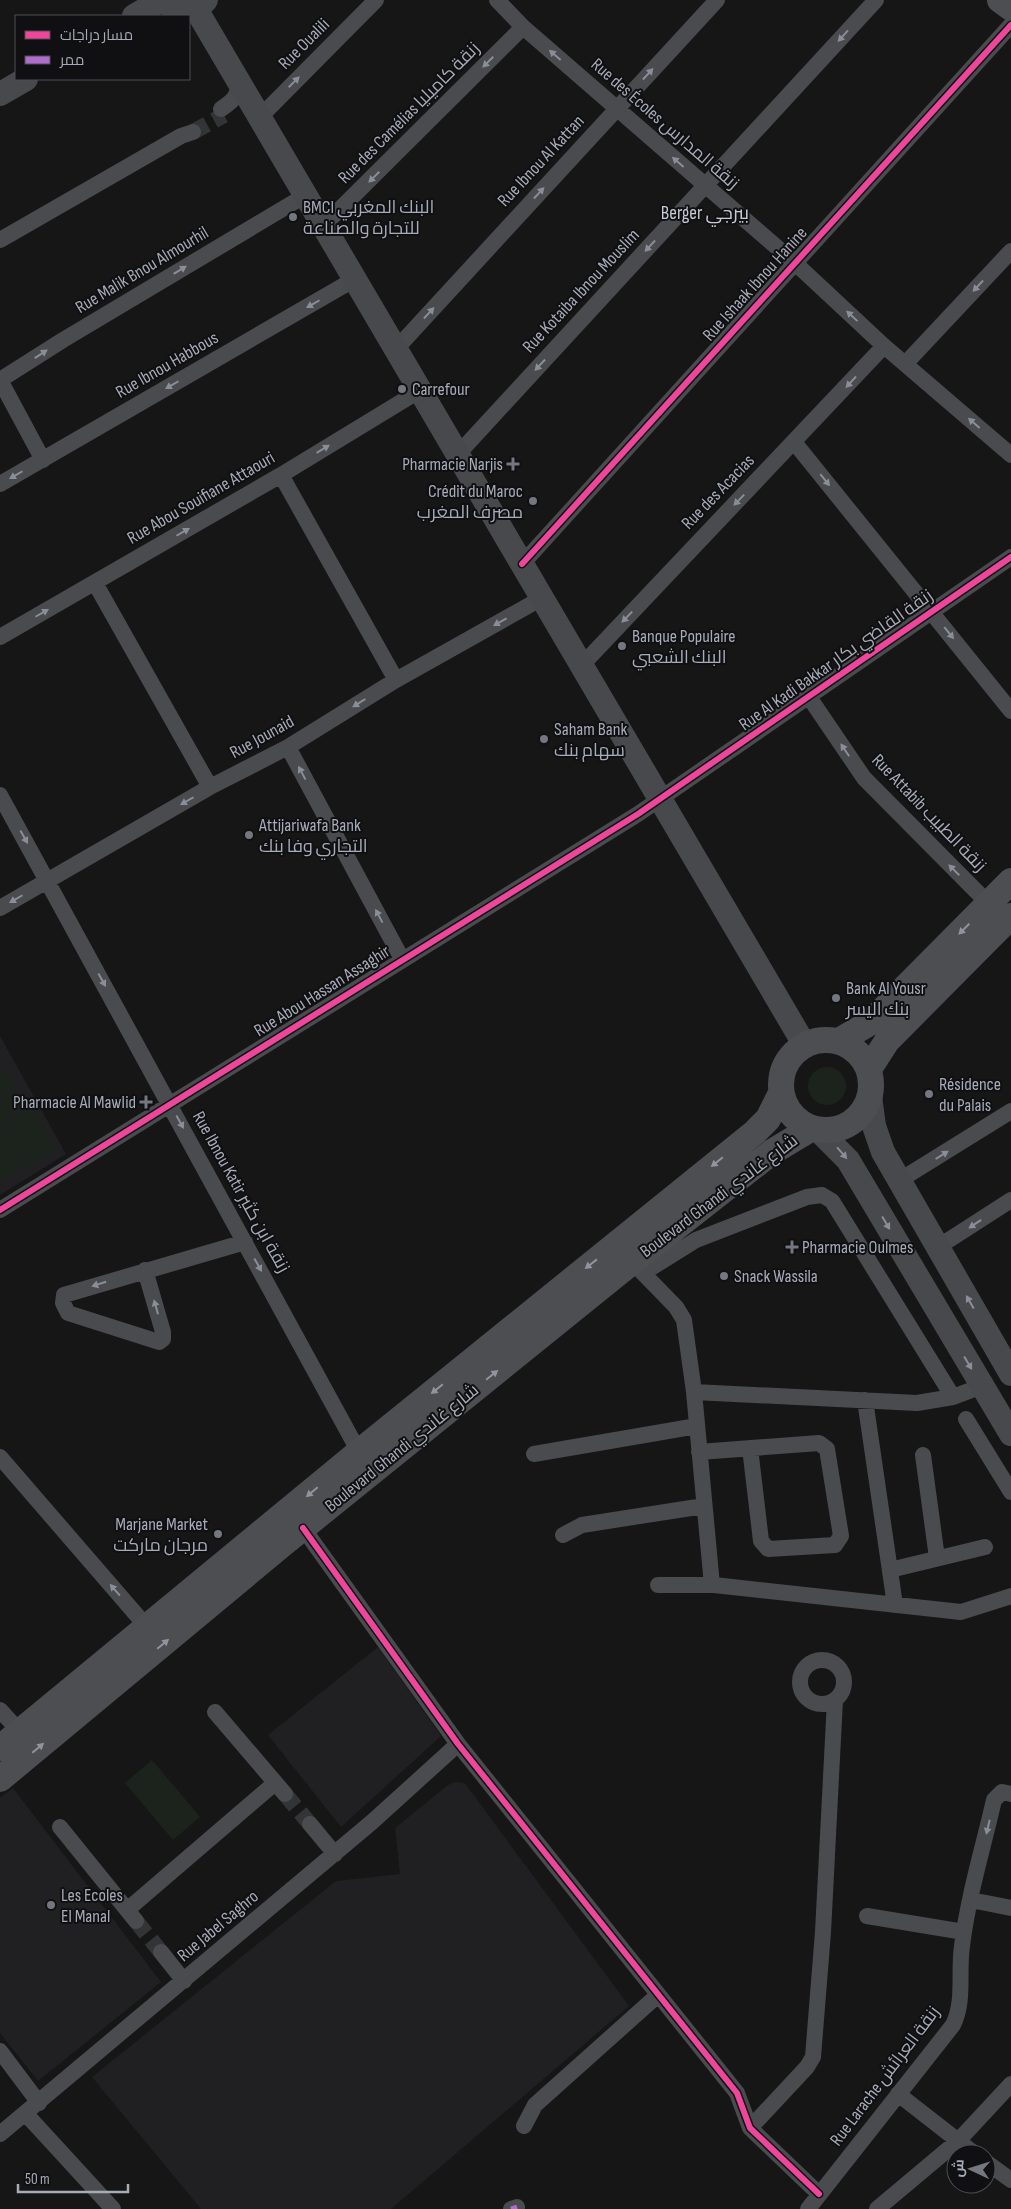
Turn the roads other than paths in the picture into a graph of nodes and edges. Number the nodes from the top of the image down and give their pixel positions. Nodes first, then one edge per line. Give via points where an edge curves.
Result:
1 (163, 0) edge
2 (376, 0) edge
3 (497, 0) edge
4 (716, 0) edge
5 (876, 0) edge
6 (1000, 0) edge
7 (201, 4) edge
8 (1011, 8) edge
9 (136, 15) edge
10 (1011, 25) edge
11 (523, 27) junction
12 (24, 80) edge
13 (238, 80) junction
14 (0, 94) edge
15 (617, 108) junction
16 (258, 115) junction
17 (187, 131) tunnel mouth
18 (705, 186) junction
19 (306, 196) junction
20 (323, 226) junction
21 (0, 240) edge
22 (1010, 255) edge
23 (795, 263) junction
24 (354, 279) junction
25 (884, 346) junction
26 (396, 349) junction
27 (906, 363) junction
28 (0, 380) edge
29 (419, 391) junction
30 (794, 442) junction
31 (458, 454) junction
32 (1011, 455) edge
33 (43, 460) junction
34 (281, 475) junction
35 (0, 484) edge
36 (1011, 557) edge
37 (522, 564) junction
38 (95, 583) junction
39 (542, 598) junction
40 (932, 612) junction
41 (0, 637) edge
42 (582, 665) junction
43 (396, 680) junction
44 (809, 697) junction
45 (1011, 711) edge
46 (288, 747) junction
47 (210, 787) junction
48 (669, 794) junction
49 (0, 795) edge
50 (48, 881) junction
51 (1011, 882) edge
52 (988, 904) junction
53 (0, 908) edge
54 (1011, 916) edge
55 (402, 959) junction
56 (839, 1041) junction
57 (804, 1044) junction
58 (869, 1069) junction
59 (781, 1093) junction
60 (870, 1096) junction
61 (169, 1103) junction
62 (1011, 1111) edge
63 (815, 1129) junction
64 (900, 1180) junction
65 (1011, 1200) edge
66 (0, 1210) edge
67 (245, 1242) junction
68 (938, 1247) junction
69 (638, 1268) junction
70 (145, 1270) junction
71 (1010, 1372) edge
72 (982, 1386) junction
73 (694, 1392) junction
74 (953, 1397) junction
75 (865, 1400) junction
76 (966, 1419) dead end
77 (697, 1426) junction
78 (1011, 1434) edge
79 (750, 1448) junction
80 (360, 1452) junction
81 (700, 1452) junction
82 (534, 1454) dead end
83 (923, 1455) dead end
84 (0, 1456) edge
85 (1011, 1492) edge
86 (704, 1506) junction
87 (303, 1528) junction
88 (563, 1535) dead end
89 (985, 1547) dead end
90 (937, 1558) junction
91 (890, 1570) junction
92 (658, 1585) dead end
93 (712, 1585) junction
94 (1011, 1596) edge
95 (895, 1605) junction
96 (147, 1627) junction
97 (836, 1700) dead end
98 (0, 1710) edge
99 (215, 1712) dead end
100 (10, 1740) edge
101 (458, 1744) junction
102 (0, 1779) edge
103 (1011, 1794) edge
104 (310, 1824) tunnel mouth
105 (60, 1827) dead end
106 (335, 1854) junction
107 (971, 1900) junction
108 (1011, 1908) edge
109 (866, 1916) dead end
110 (964, 1932) junction
111 (161, 1952) tunnel mouth
112 (184, 1981) junction
113 (658, 1995) junction
114 (0, 2050) edge
115 (1011, 2084) edge
116 (898, 2094) junction
117 (39, 2103) junction
118 (25, 2113) junction
119 (524, 2126) dead end
120 (750, 2128) junction
121 (0, 2134) edge
122 (958, 2141) junction
123 (962, 2144) edge
124 (996, 2169) edge
125 (1011, 2180) edge
126 (819, 2194) junction
127 (113, 2209) edge
128 (808, 2209) edge
129 (877, 2209) edge

1 - 7 main road via 178,10 189,11
1 - 9 main road
16 -> 2 street, Rue Oualili
3 - 11 street, Rue des Écoles زنقة المدارس
15 -> 4 street, Rue Ibnou Al Kattan
5 -> 18 street, Rue Kotaiba Ibnou Mouslim
6 - 8 main road
7 - 13 main road
10 - 23 street, Rue Ishaak Ibnou Hanine
15 -> 11 street, Rue des Écoles زنقة المدارس
11 -> 20 street, Rue des Camélias زنقة كاميليا
12 - 14 main road
13 - 16 main road
13 - 16 street via 239,90 235,99 223,112 238,110
18 -> 15 street, Rue des Écoles زنقة المدارس
26 -> 15 street, Rue Ibnou Al Kattan
16 - 19 main road
17 - 21 street
18 - 23 street, Rue des Écoles زنقة المدارس
18 -> 31 street, Rue Kotaiba Ibnou Mouslim
19 - 20 main road
28 -> 19 street, Rue Malik Bnou Almourhil
20 - 24 main road
22 -> 27 street
25 -> 23 street, Rue des Écoles زنقة المدارس
23 - 37 street, Rue Ishaak Ibnou Hanine
24 - 26 main road
24 -> 33 street, Rue Ibnou Habbous
25 - 27 street, Rue des Écoles زنقة المدارس
25 -> 30 street, Rue des Acacias
26 - 29 main road
32 -> 27 street, Rue des Écoles زنقة المدارس
28 - 33 street
29 - 31 main road
34 -> 29 street, Rue Abou Souifiane Attaouri
30 -> 40 street
30 -> 42 street, Rue des Acacias
31 - 37 main road
33 -> 35 street, Rue Ibnou Habbous
38 -> 34 street, Rue Abou Souifiane Attaouri
34 - 43 street
36 - 40 street, Rue Al Kadi Bakkar زنقة القاضي بكار
37 - 39 main road
41 -> 38 street, Rue Abou Souifiane Attaouri
38 - 47 street
39 - 42 main road
39 -> 43 street, Rue Jounaid
40 - 44 street, Rue Al Kadi Bakkar زنقة القاضي بكار
40 -> 45 street
42 - 48 main road
43 -> 46 street, Rue Jounaid
44 - 48 street, Rue Al Kadi Bakkar زنقة القاضي بكار
52 -> 44 street, Rue Attabib زنقة الطبيب via 864,778
46 - 47 street, Rue Jounaid
55 -> 46 street
47 -> 50 street, Rue Jounaid
48 - 55 street, Rue Abou Hassan Assaghir
48 - 57 main road
49 -> 50 street, Rue Ibnou Katir زنقة ابن كثير
50 -> 53 street, Rue Jounaid
50 -> 61 street, Rue Ibnou Katir زنقة ابن كثير
51 - 52 main road
52 -> 56 main road via 871,1022
54 - 58 main road via 887,1041
55 - 61 street, Rue Abou Hassan Assaghir
56 - 57 main road via 818,1040
56 - 58 main road via 857,1051
57 - 59 main road via 784,1066
58 - 60 main road
59 - 63 main road via 794,1117
59 -> 80 main road, Boulevard Ghandi شارع غاندي via 768,1119 755,1132
60 - 63 main road via 860,1115 849,1124 834,1130
60 - 64 main road via 877,1138
61 - 66 street, Rue Abou Hassan Assaghir
61 -> 67 street, Rue Ibnou Katir زنقة ابن كثير
64 -> 62 street
63 - 69 main road, Boulevard Ghandi شارع غاندي via 772,1152
63 -> 72 main road via 839,1149 851,1165
64 - 68 main road
65 -> 68 street
67 - 70 street
67 -> 80 street, Rue Ibnou Katir زنقة ابن كثير
71 -> 68 main road
69 - 73 street via 676,1307 684,1320
69 - 74 street via 696,1240 807,1197 822,1195 832,1201
87 -> 69 main road, Boulevard Ghandi شارع غاندي
70 -> 70 street via 64,1295 65,1308 68,1313 159,1342 163,1339 163,1332
72 - 74 street
72 - 78 main road
73 - 75 street
73 - 77 street
74 - 75 street via 917,1404
75 - 91 street
76 - 85 street
77 - 81 street
77 - 82 street
79 - 79 street via 824,1444 841,1536 839,1542 835,1545 768,1550 764,1547
79 - 81 street
80 -> 96 main road, Boulevard Ghandi شارع غاندي
81 - 86 street
83 - 90 street
96 -> 84 street
86 - 88 street via 582,1525
86 - 93 street
87 - 101 street
102 -> 87 main road, Boulevard Ghandi شارع غاندي
89 - 90 street
90 - 91 street
91 - 95 street
92 - 93 street
93 - 95 street
94 - 95 street via 961,1612
96 - 100 main road, Boulevard Ghandi شارع غاندي
97 - 120 street via 813,2057
98 - 100 street
99 - 105 street via 280,1789 132,1916
101 - 106 street, Rue Jabel Saghro
101 - 113 street
103 -> 107 street, Rue Larache زنقة العرائش via 1002,1792 994,1800
104 - 106 street
106 - 112 street, Rue Jabel Saghro
107 - 108 street
107 - 110 street, Rue Larache زنقة العرائش
109 - 110 street
110 - 116 street, Rue Larache زنقة العرائش via 958,2015
111 - 112 street
112 - 117 street, Rue Jabel Saghro
113 - 119 street via 535,2105
113 - 120 street via 737,2093
114 - 117 street
115 - 122 street
116 - 122 street
116 - 126 street, Rue Larache زنقة العرائش
117 - 118 street, Rue Jabel Saghro
118 - 121 street, Rue Jabel Saghro
118 - 127 street
120 - 126 street
122 - 123 street
122 - 129 street
124 - 125 street
126 - 128 street, Rue Larache زنقة العرائش

